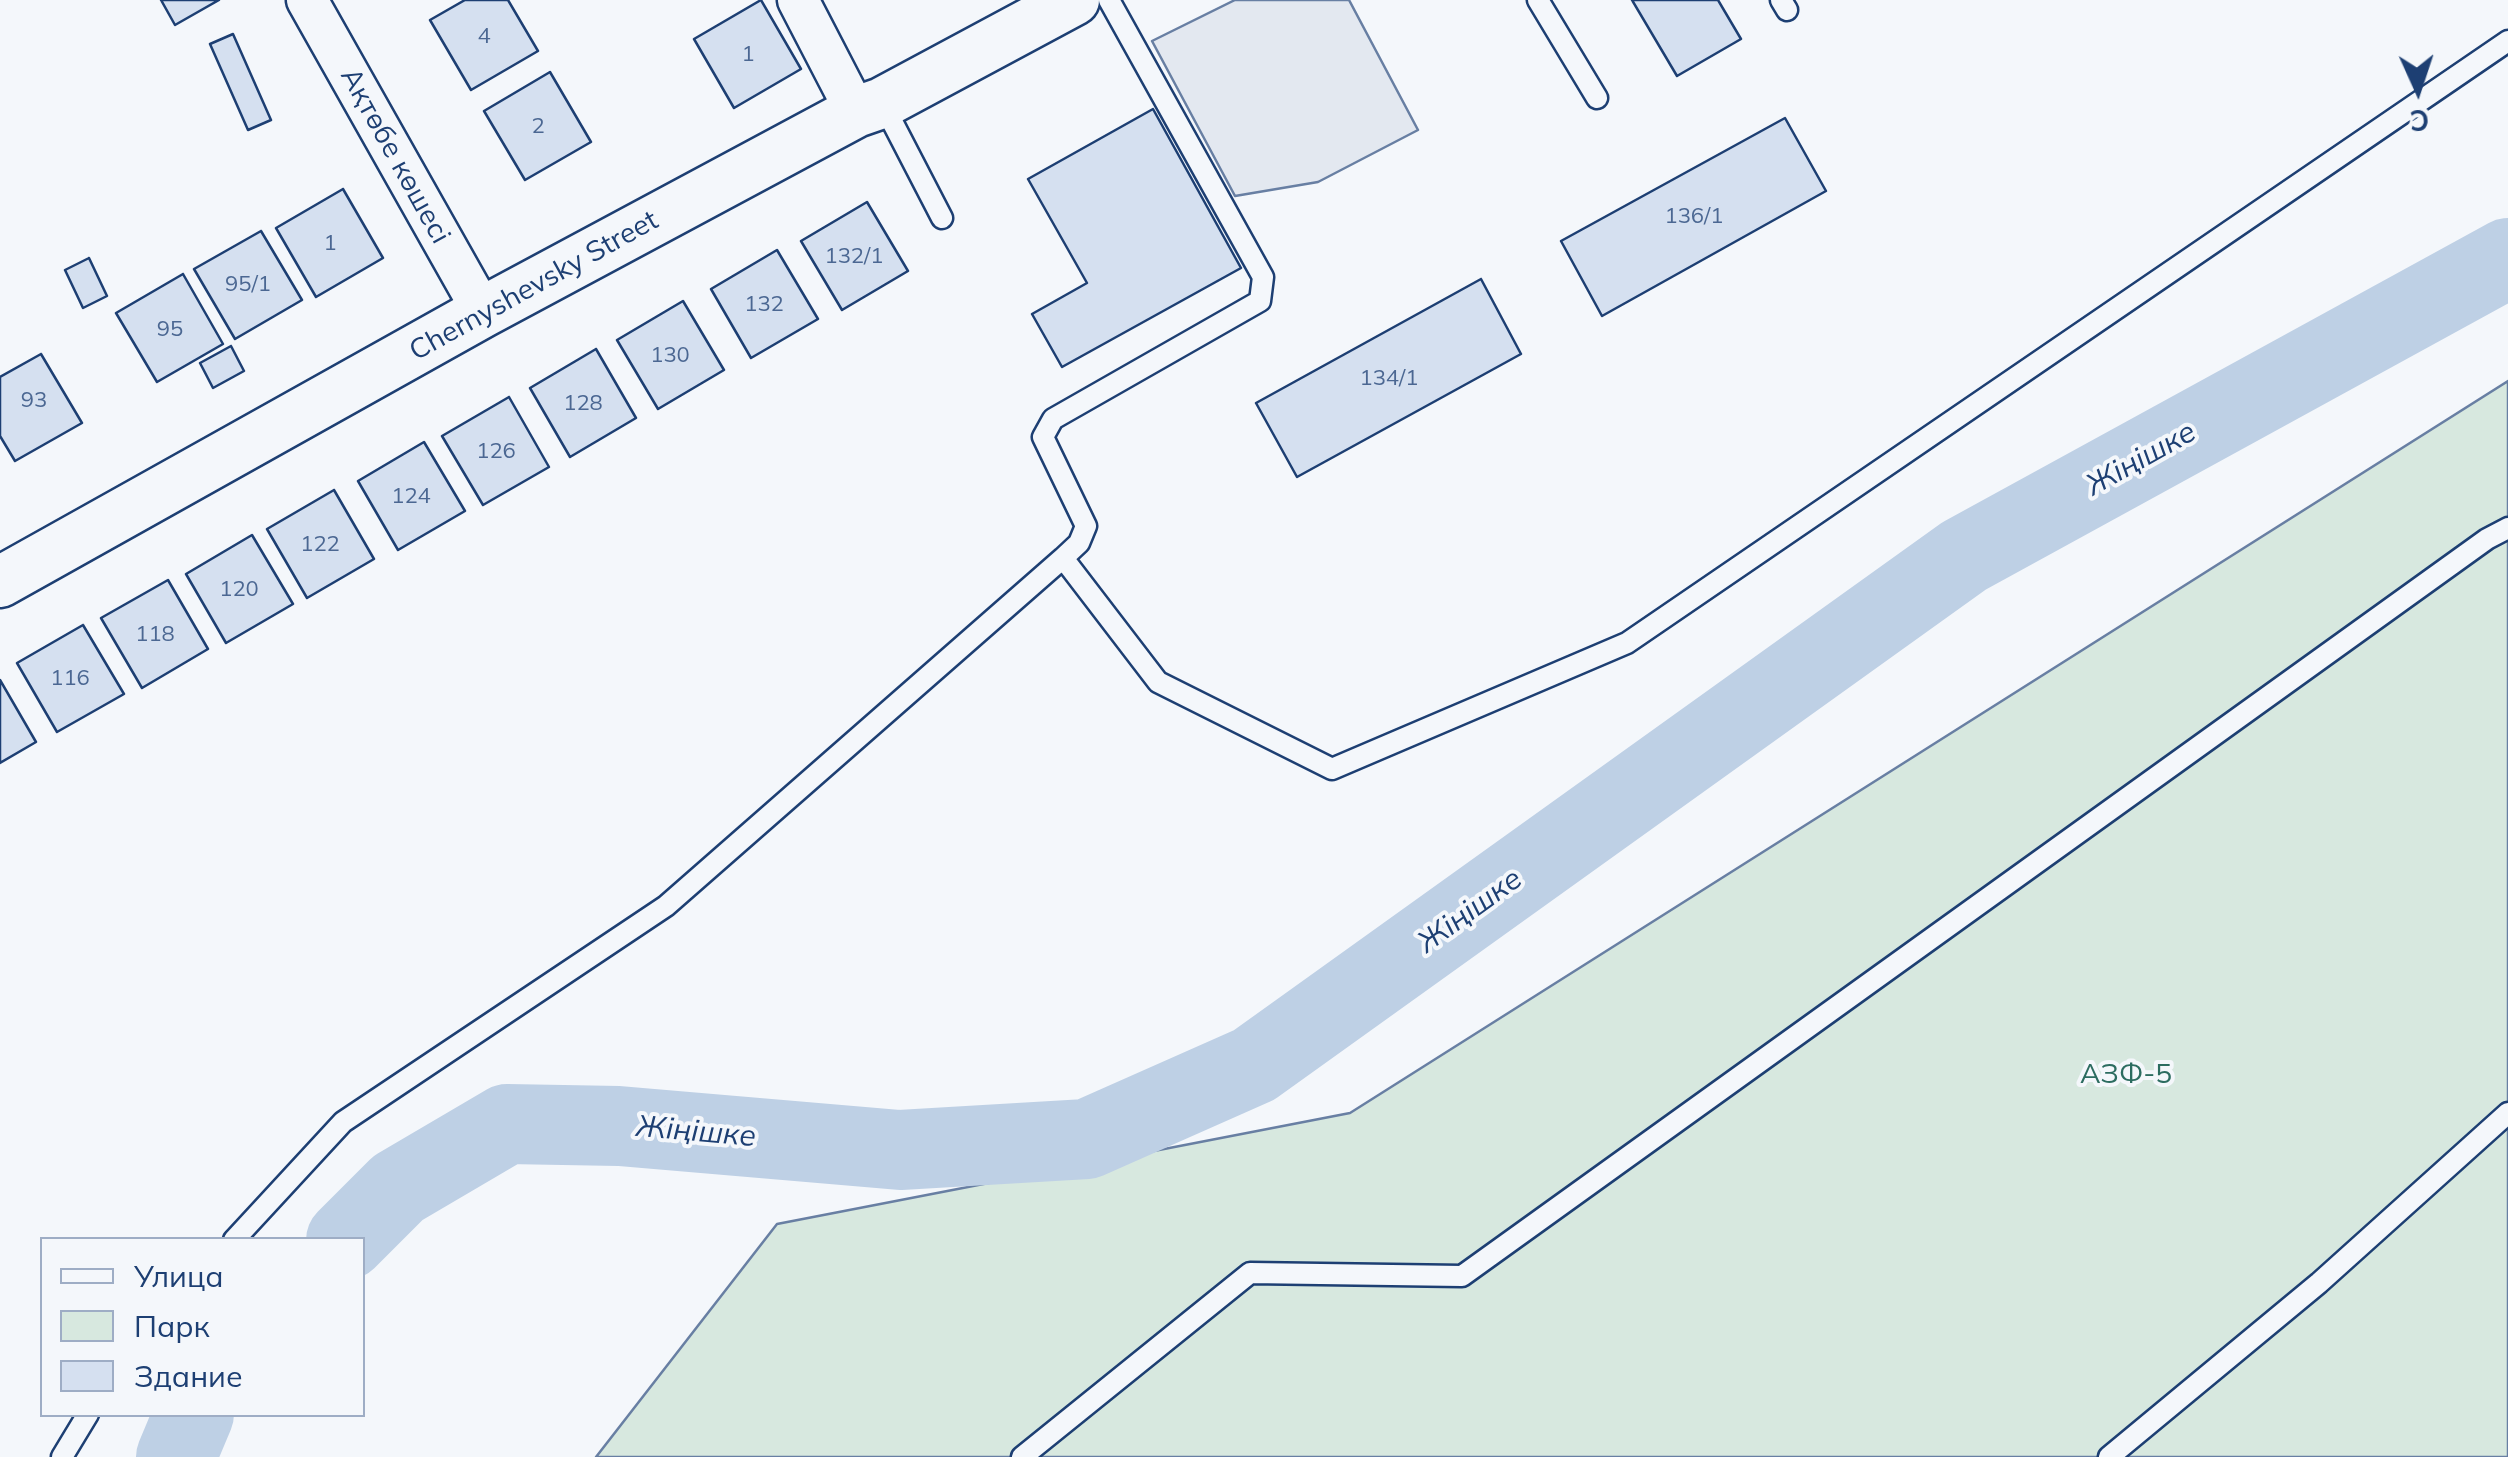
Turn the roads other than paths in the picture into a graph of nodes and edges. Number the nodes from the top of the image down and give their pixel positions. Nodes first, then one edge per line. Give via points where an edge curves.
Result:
1 (307, 0) edge
2 (798, 0) edge
3 (1538, 0) edge
4 (1078, 1) edge
5 (2508, 41) edge
6 (1597, 98) dead end
7 (869, 107) junction
8 (942, 218) dead end
9 (482, 312) junction
10 (2508, 528) edge
11 (1063, 558) junction
12 (0, 582) edge
13 (2508, 1113) edge
14 (237, 1237) edge
15 (86, 1417) edge
16 (62, 1457) edge
17 (1022, 1457) edge
18 (2109, 1457) edge

1 - 9 street, Ақтөбе көшесі
2 - 7 street
3 - 6 lane
4 - 7 street, Chernyshevsky Street
4 - 11 lane via 1262,277 1260,301 1054,418 1043,437 1086,526
5 - 11 lane via 1627,643 1332,768 1158,682
7 - 8 lane
7 - 9 street, Chernyshevsky Street
9 - 12 street, Chernyshevsky Street
10 - 17 lane via 1462,1276 1250,1273
11 - 14 lane via 666,906 343,1122
13 - 18 lane via 2319,1283
15 - 16 lane

